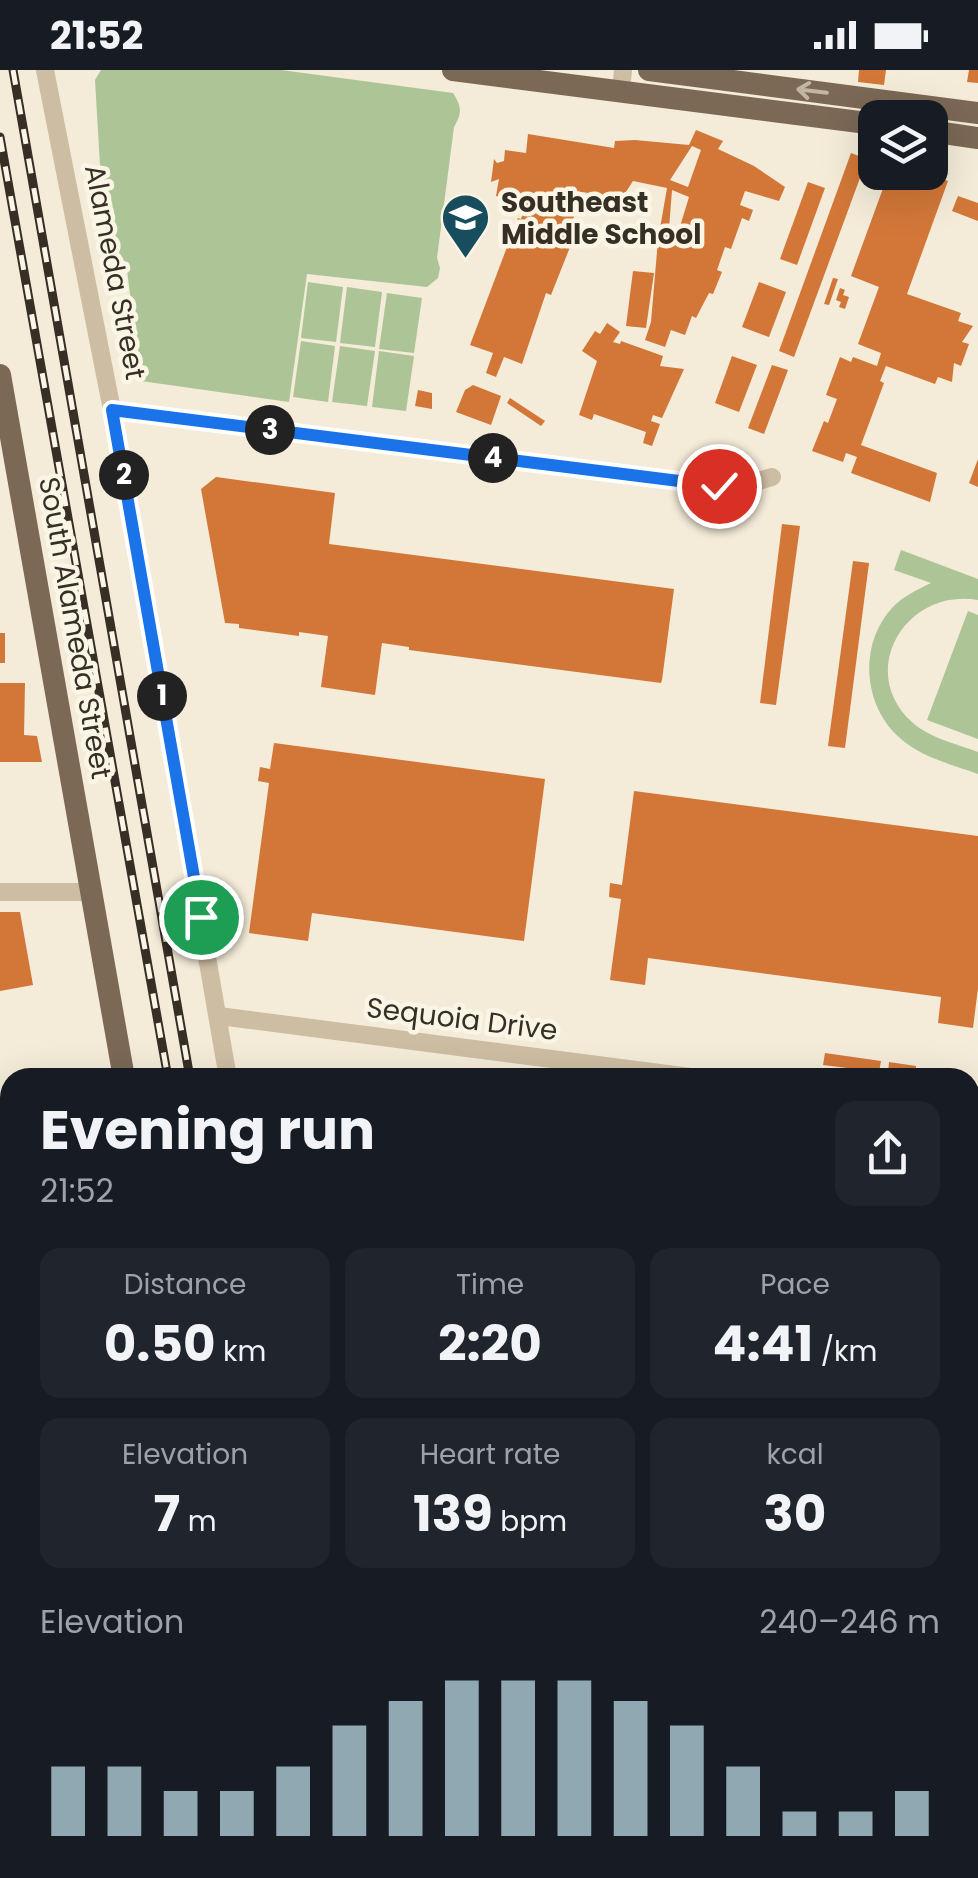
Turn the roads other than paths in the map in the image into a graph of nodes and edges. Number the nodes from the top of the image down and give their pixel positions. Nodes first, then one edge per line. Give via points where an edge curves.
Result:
1 (45, 70) edge
2 (452, 70) edge
3 (650, 70) edge
4 (622, 81) edge
5 (978, 113) edge
6 (858, 121) edge
7 (948, 134) edge
8 (978, 138) edge
9 (0, 375) edge
10 (112, 410) junction
11 (772, 477) dead end
12 (0, 892) edge
13 (91, 892) junction
14 (219, 1016) junction
15 (122, 1068) edge
16 (227, 1068) edge
17 (621, 1068) edge

1 - 10 street, Alameda Street
2 - 4 main road
5 -> 3 main road
4 - 6 main road
7 - 8 main road
9 - 13 main road, South Alameda Street
10 - 11 street via 719,486
10 - 14 street, Alameda Street
12 - 13 street
13 - 15 main road
14 - 16 street, Alameda Street
14 - 17 street, Sequoia Drive

